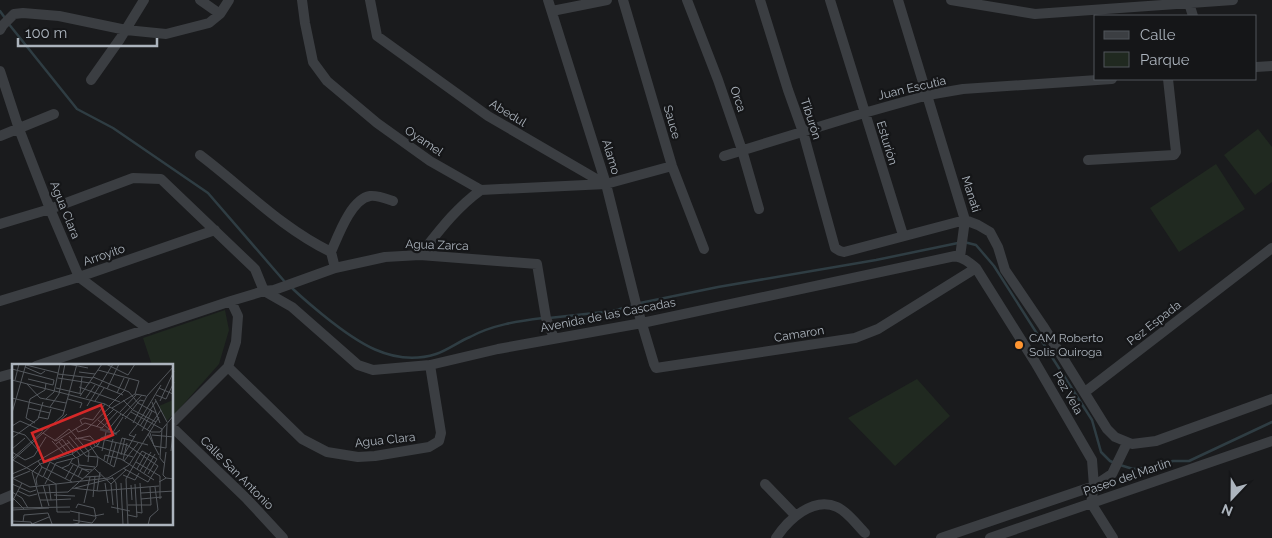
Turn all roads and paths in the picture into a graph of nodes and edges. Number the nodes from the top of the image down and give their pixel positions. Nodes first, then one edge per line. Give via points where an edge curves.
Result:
1 (144, 0) edge
2 (200, 0) edge
3 (229, 0) edge
4 (302, 0) edge
5 (370, 0) edge
6 (548, 0) edge
7 (607, 0) edge
8 (623, 0) edge
9 (686, 0) edge
10 (760, 0) edge
11 (830, 0) edge
12 (898, 0) edge
13 (951, 0) edge
14 (1233, 0) edge
15 (1189, 1) edge
16 (552, 11) junction
17 (220, 14) junction
18 (1193, 15) edge
19 (1, 28) edge
20 (126, 30) junction
21 (1272, 66) edge
22 (1257, 68) edge
23 (0, 71) edge
24 (91, 80) dead end
25 (1097, 80) edge
26 (1168, 80) edge
27 (928, 95) junction
28 (864, 113) junction
29 (54, 114) dead end
30 (19, 129) junction
31 (803, 132) junction
32 (0, 136) edge
33 (742, 150) junction
34 (200, 156) dead end
35 (724, 156) dead end
36 (1088, 160) dead end
37 (672, 166) junction
38 (606, 184) junction
39 (481, 190) junction
40 (393, 201) dead end
41 (50, 209) junction
42 (759, 209) dead end
43 (965, 220) junction
44 (0, 224) edge
45 (215, 230) junction
46 (903, 236) junction
47 (1272, 248) edge
48 (704, 249) dead end
49 (331, 252) junction
50 (420, 255) junction
51 (960, 257) junction
52 (335, 268) junction
53 (976, 268) junction
54 (79, 277) junction
55 (269, 291) junction
56 (0, 301) edge
57 (231, 301) junction
58 (642, 323) junction
59 (148, 329) junction
60 (554, 338) junction
61 (42, 364) edge
62 (430, 365) junction
63 (228, 367) junction
64 (1085, 392) junction
65 (1272, 400) edge
66 (174, 420) edge
67 (174, 429) edge
68 (1272, 441) edge
69 (1127, 443) junction
70 (765, 484) dead end
71 (1094, 486) junction
72 (12, 495) edge
73 (0, 500) edge
74 (1091, 503) junction
75 (795, 515) junction
76 (865, 533) dead end
77 (283, 538) edge
78 (776, 538) edge
79 (943, 538) edge
80 (990, 538) edge
81 (1113, 538) edge

1 - 20 street
2 - 17 street
3 - 17 street
4 - 39 street, Oyamel via 314,62 327,81 430,161
5 - 38 street, Abedul via 377,36 488,116
6 - 16 street, Alamo
7 - 16 street
8 - 37 street, Sauce
9 - 33 street, Orca
10 - 31 street, Tiburón
11 - 28 street, Esturión
12 - 27 street, Manati
13 - 15 street via 1035,14
14 - 15 street
15 - 18 street
16 - 38 street, Alamo
17 - 20 street via 209,23 166,34
19 - 20 street via 14,14 24,13 58,16
20 - 24 street
21 - 22 street
23 - 30 street, Agua Clara
25 - 27 street, Juan Escutia via 963,89
26 - 36 street via 1176,152 1171,156
27 - 28 street, Juan Escutia
27 - 43 street, Manati
28 - 31 street, Juan Escutia
28 - 46 street, Esturión
29 - 30 street
30 - 32 street
30 - 41 street, Agua Clara
31 - 33 street, Juan Escutia
31 - 46 street, Tiburón via 835,248 844,252
33 - 35 street, Juan Escutia
33 - 42 street, Orca
34 - 49 street via 292,230
37 - 38 street
37 - 48 street, Sauce
38 - 39 street
38 - 58 street, Alamo
39 - 50 street via 446,221
40 - 49 street via 372,195 360,200 346,219
41 - 44 street
41 - 45 street via 133,178 160,179
41 - 54 street, Agua Clara
43 - 46 street
43 - 51 street
43 - 64 street, Manati via 990,232 1006,270
45 - 54 street, Arroyito
45 - 55 street via 255,269
47 - 64 street, Pez Espada
49 - 52 street
50 - 52 street, Agua Zarca via 385,257
50 - 60 street, Agua Zarca via 537,264 546,318
51 - 53 street
51 - 58 street, Avenida de las Cascadas
52 - 55 street, Agua Zarca
53 - 58 street, Camaron via 878,329 845,340 656,368
53 - 71 street, Pez Vela via 1092,460
54 - 56 street, Arroyito
54 - 59 street, Agua Clara
55 - 57 street, Agua Zarca
55 - 62 street, Avenida de las Cascadas via 358,365 374,370
57 - 59 street
57 - 63 street via 238,316 236,342
58 - 60 street, Avenida de las Cascadas
59 - 61 street
60 - 62 street, Avenida de las Cascadas
62 - 63 street, Agua Clara via 441,433 439,441 429,447 358,457 327,452 302,439
63 - 66 street
64 - 69 street via 1107,428
65 - 69 street, Paseo del Marlin via 1156,441
67 - 77 street, Calle San Antonio
68 - 74 street, Paseo del Marlin
69 - 71 street, Paseo del Marlin via 1112,474
70 - 75 street
71 - 74 street, Pez Vela
71 - 79 street, Paseo del Marlin
72 - 73 street
74 - 80 street, Paseo del Marlin
74 - 81 street
75 - 76 street via 822,503 837,507
75 - 78 street

